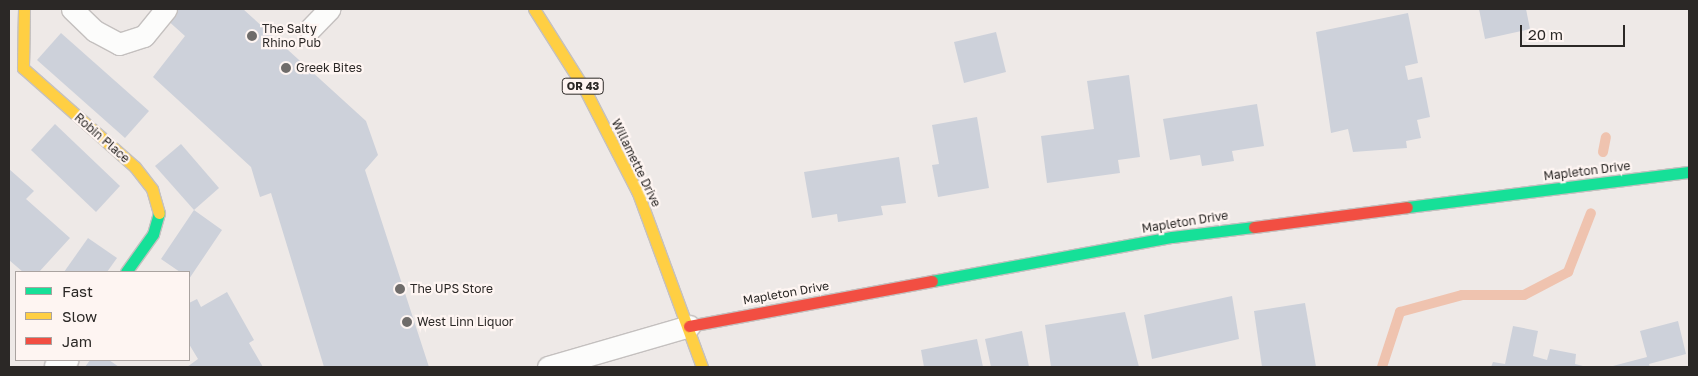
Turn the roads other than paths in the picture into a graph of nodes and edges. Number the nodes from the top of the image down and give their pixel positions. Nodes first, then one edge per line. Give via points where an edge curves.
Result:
1 (24, 9) edge
2 (72, 9) edge
3 (166, 9) edge
4 (329, 9) edge
5 (534, 9) edge
6 (310, 29) dead end
7 (1689, 172) edge
8 (127, 271) edge
9 (688, 326) junction
10 (548, 367) edge
11 (702, 367) edge

1 - 8 street, Robin Place via 20,44 23,68 135,167 152,189 159,212 153,234
2 - 3 lane via 95,31 119,44 144,36
4 - 6 lane
5 - 9 street, Willamette Drive / OR 43 via 584,88 638,193
7 - 9 street, Mapleton Drive via 1172,237
9 - 10 lane
9 - 11 street, Willamette Drive / OR 43

